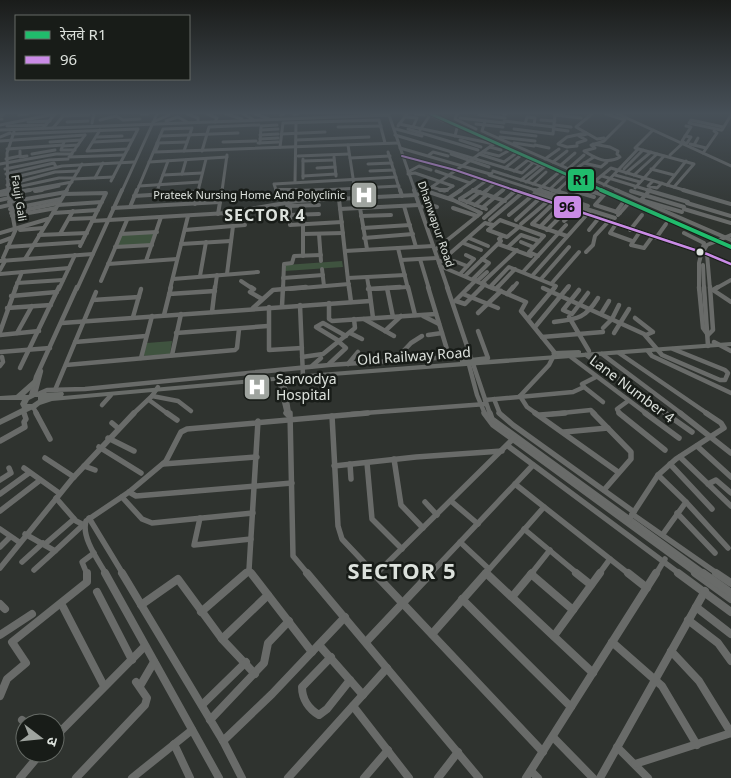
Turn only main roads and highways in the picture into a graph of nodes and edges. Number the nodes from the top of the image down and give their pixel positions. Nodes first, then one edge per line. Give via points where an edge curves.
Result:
1 (731, 343) edge
2 (712, 344) junction
3 (655, 348) junction
4 (587, 353) junction
5 (554, 355) junction
6 (470, 361) junction
7 (303, 372) junction
8 (280, 377) junction
9 (34, 382) road end
10 (154, 393) junction
11 (0, 400) edge
12 (30, 401) junction
13 (0, 417) edge
14 (0, 422) edge

1 - 2 main road, Old Railway Road
2 - 3 main road, Old Railway Road
2 - 3 main road, Old Railway Road
3 - 4 main road, Old Railway Road
3 - 4 main road, Old Railway Road
4 - 5 main road, Old Railway Road
4 - 5 main road, Old Railway Road via 571,357
5 - 6 main road, Old Railway Road
5 - 6 main road, Old Railway Road
6 - 7 main road, Old Railway Road
6 - 7 main road, Old Railway Road via 452,358
7 - 8 main road, Old Railway Road
8 - 10 main road, Old Railway Road
8 - 10 main road, Old Railway Road via 230,377
9 - 12 main road
10 - 12 main road, Old Railway Road
10 - 12 main road, Old Railway Road via 96,393
11 - 12 main road, Old Railway Road
12 - 13 main road
12 - 14 main road

